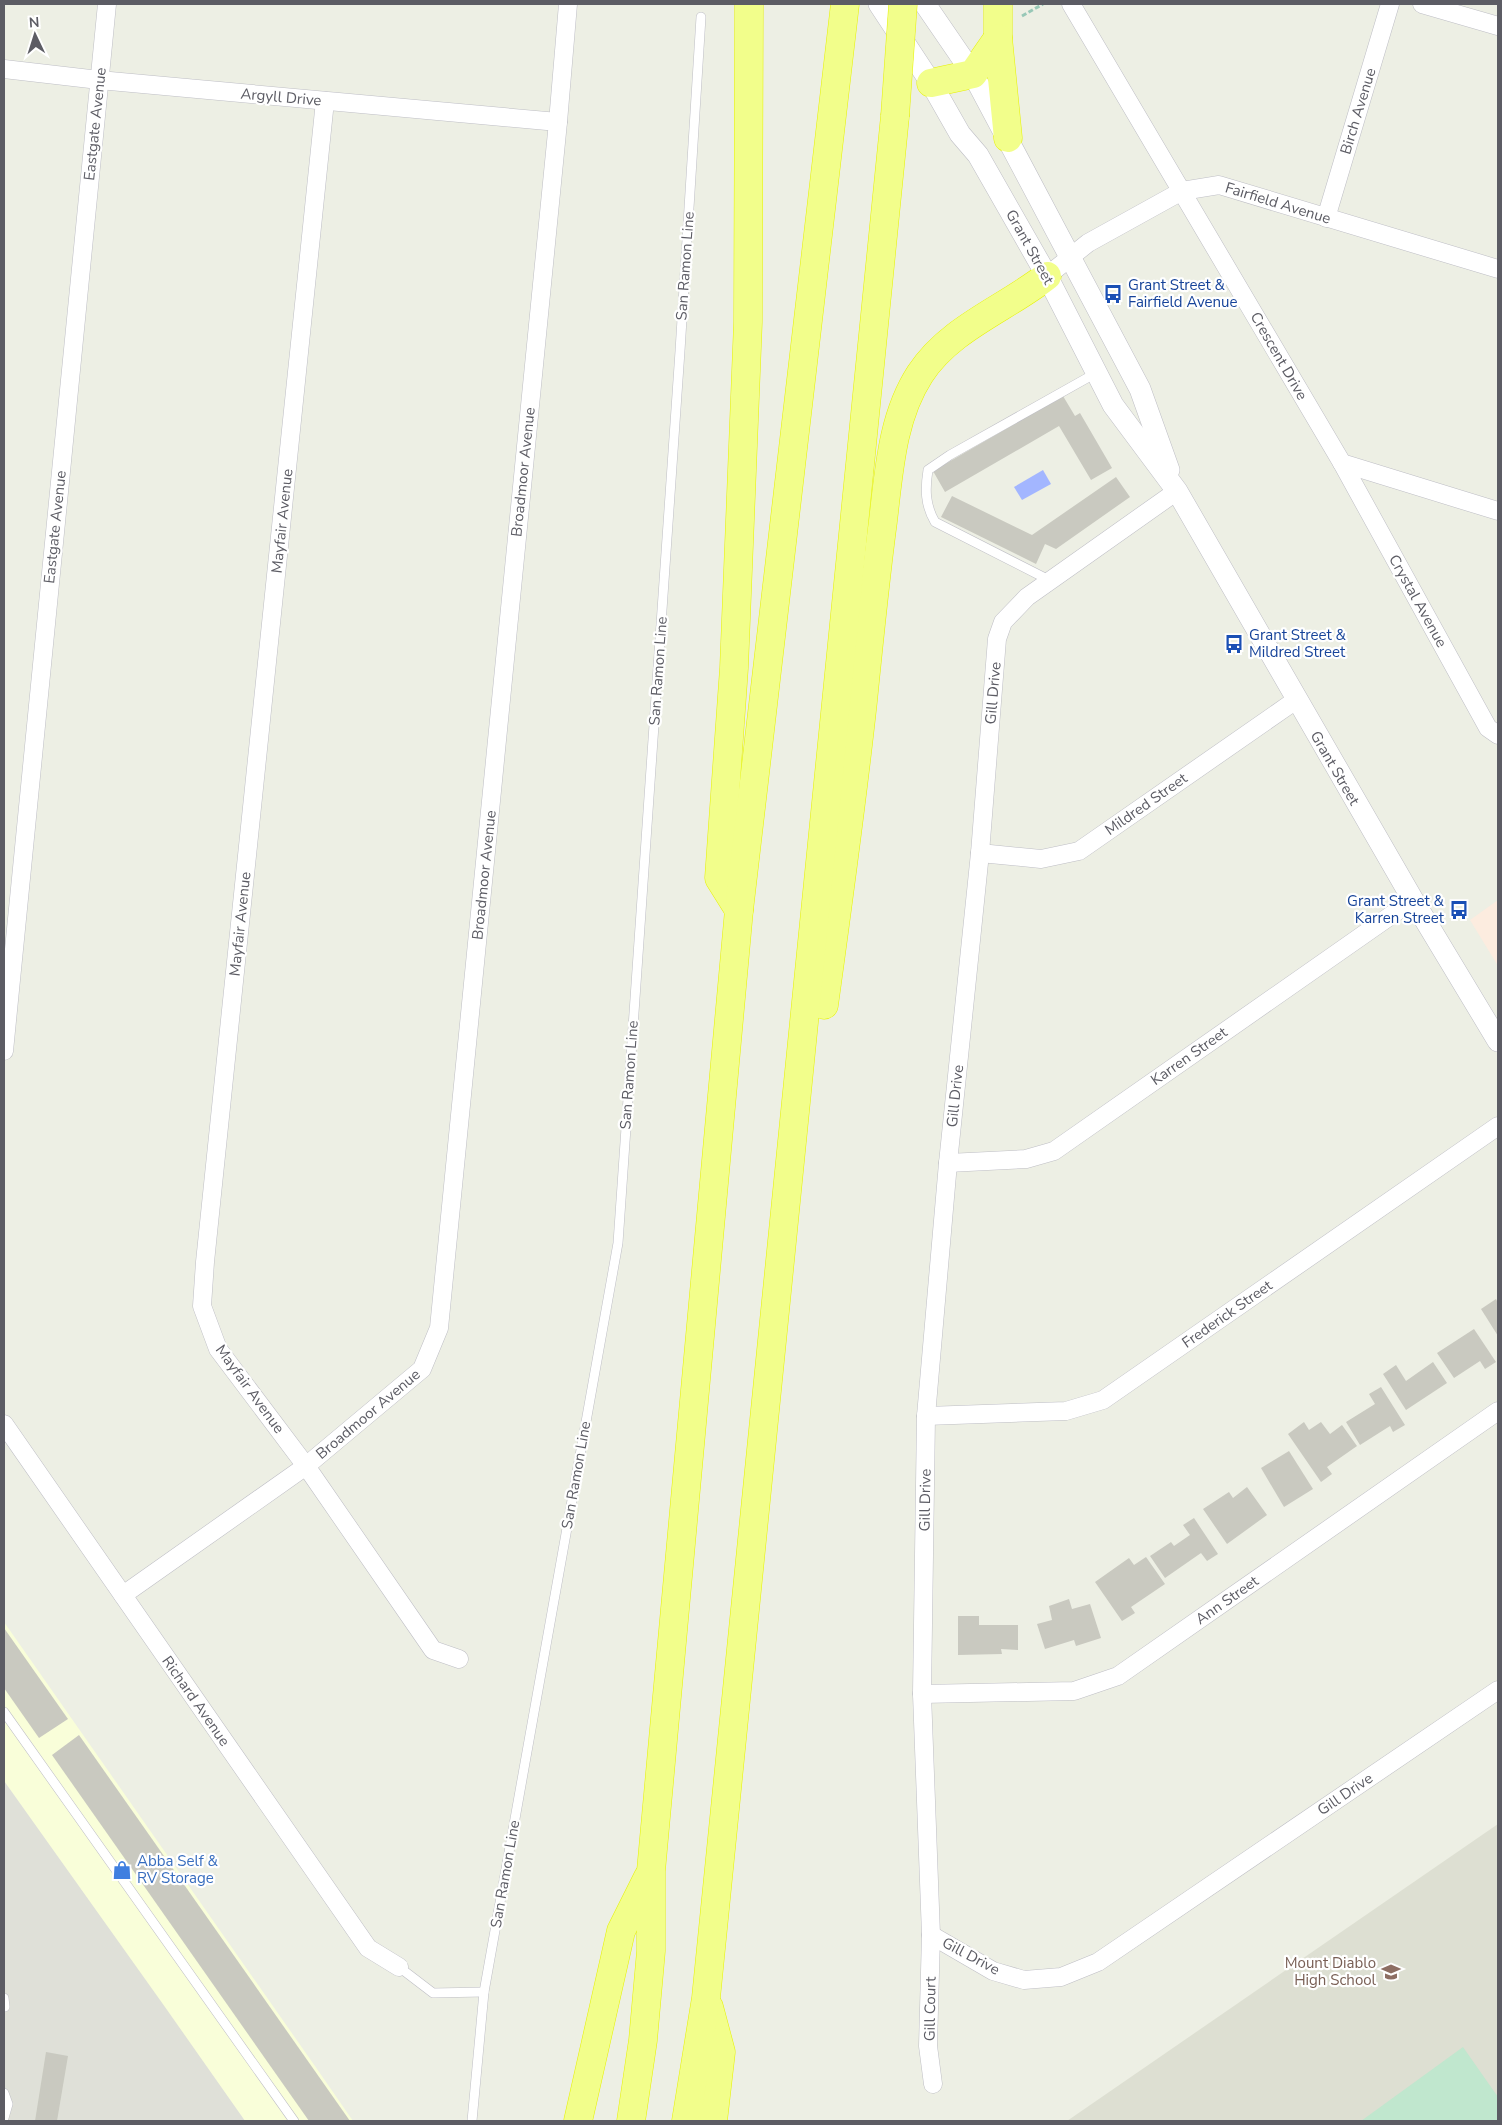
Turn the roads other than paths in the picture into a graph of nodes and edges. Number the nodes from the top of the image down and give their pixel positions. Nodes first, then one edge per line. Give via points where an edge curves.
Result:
1 (107, 4) edge
2 (568, 4) edge
3 (749, 4) edge
4 (845, 4) edge
5 (879, 4) edge
6 (903, 4) edge
7 (925, 4) edge
8 (998, 4) edge
9 (1071, 4) edge
10 (1390, 4) edge
11 (1422, 4) edge
12 (701, 17) dead end
13 (1498, 26) edge
14 (998, 38) junction
15 (4, 68) edge
16 (973, 74) junction
17 (99, 80) junction
18 (931, 83) junction
19 (326, 101) junction
20 (558, 122) junction
21 (1008, 138) junction
22 (1182, 191) junction
23 (1326, 218) junction
24 (1071, 257) junction
25 (1498, 269) edge
26 (1047, 276) junction
27 (1096, 372) junction
28 (1342, 463) junction
29 (1177, 491) junction
30 (1498, 511) edge
31 (1049, 580) junction
32 (1296, 700) junction
33 (1498, 735) edge
34 (980, 853) junction
35 (1413, 900) junction
36 (739, 910) junction
37 (1498, 1042) edge
38 (4, 1051) edge
39 (794, 1124) junction
40 (1498, 1126) edge
41 (948, 1163) junction
42 (1498, 1411) edge
43 (926, 1416) junction
44 (4, 1424) edge
45 (306, 1466) junction
46 (123, 1595) junction
47 (460, 1660) dead end
48 (1498, 1690) edge
49 (922, 1694) junction
50 (4, 1712) edge
51 (651, 1871) junction
52 (932, 1935) junction
53 (399, 1967) joint
54 (484, 1992) junction
55 (706, 1998) junction
56 (933, 2084) dead end
57 (4, 2093) edge
58 (4, 2118) edge
59 (294, 2121) edge
60 (472, 2121) edge
61 (578, 2121) edge
62 (631, 2121) edge
63 (686, 2121) edge
64 (713, 2121) edge

1 - 17 street, Eastgate Avenue
2 - 20 street, Broadmoor Avenue
3 - 36 highway via 748,322 734,668 719,878
4 - 36 highway
5 - 18 street, Grant Street
6 - 39 highway, bridge
7 - 16 street, Grant Street
8 - 14 highway
9 - 22 street, Crescent Drive
10 - 23 street, Birch Avenue
11 - 13 street
12 - 54 lane, San Ramon Line via 618,1244
14 - 16 highway
14 - 21 highway
15 - 17 street, Argyll Drive
16 - 18 highway
16 - 21 street, Grant Street
17 - 19 street, Argyll Drive
17 - 38 street, Eastgate Avenue
18 - 26 street, Grant Street via 960,134 978,154
19 - 20 street, Argyll Drive
19 - 45 street, Mayfair Avenue via 202,1306 218,1349
20 - 45 street, Broadmoor Avenue via 439,1328 422,1369
21 - 24 street, Grant Street
22 - 23 street, Fairfield Avenue via 1219,185
22 - 24 street, Fairfield Avenue via 1088,243
22 - 28 street, Crescent Drive
23 - 25 street, Fairfield Avenue
24 - 26 street, Fairfield Avenue
24 - 29 street, Grant Street via 1140,388
26 - 27 street, Grant Street
26 - 39 highway via 944,344 920,373 903,405 891,457 850,820 814,1076
27 - 29 street, Grant Street via 1114,405
27 - 31 lane via 928,470 925,486 927,510 935,522
28 - 30 street
28 - 33 street, Crystal Avenue via 1488,728
29 - 31 street, Gill Drive
29 - 32 street, Grant Street
31 - 34 street, Gill Drive via 1003,622 997,640
32 - 34 street, Mildred Street via 1079,851 1041,859
32 - 35 street, Grant Street
34 - 41 street, Gill Drive
35 - 37 street, Grant Street
35 - 41 street, Karren Street via 1054,1151 1026,1159
36 - 51 highway
39 - 55 highway
40 - 43 street, Frederick Street via 1102,1400 1066,1411
41 - 43 street, Gill Drive
42 - 49 street, Ann Street via 1118,1676 1074,1691
43 - 49 street, Gill Drive
44 - 46 street, Richard Avenue
45 - 46 street, Broadmoor Avenue
45 - 47 street, Mayfair Avenue via 433,1650
46 - 53 street, Richard Avenue via 368,1948
48 - 52 street, Gill Drive via 1098,1962 1061,1977 1024,1980 993,1971
49 - 52 street, Gill Drive
50 - 59 lane
51 - 61 highway via 621,1931
51 - 62 highway via 651,1951
52 - 56 street, Gill Court via 928,2046
53 - 54 lane via 433,1994
54 - 60 lane, San Ramon Line
55 - 63 highway
55 - 64 highway via 721,2052
57 - 58 lane via 8,2104

